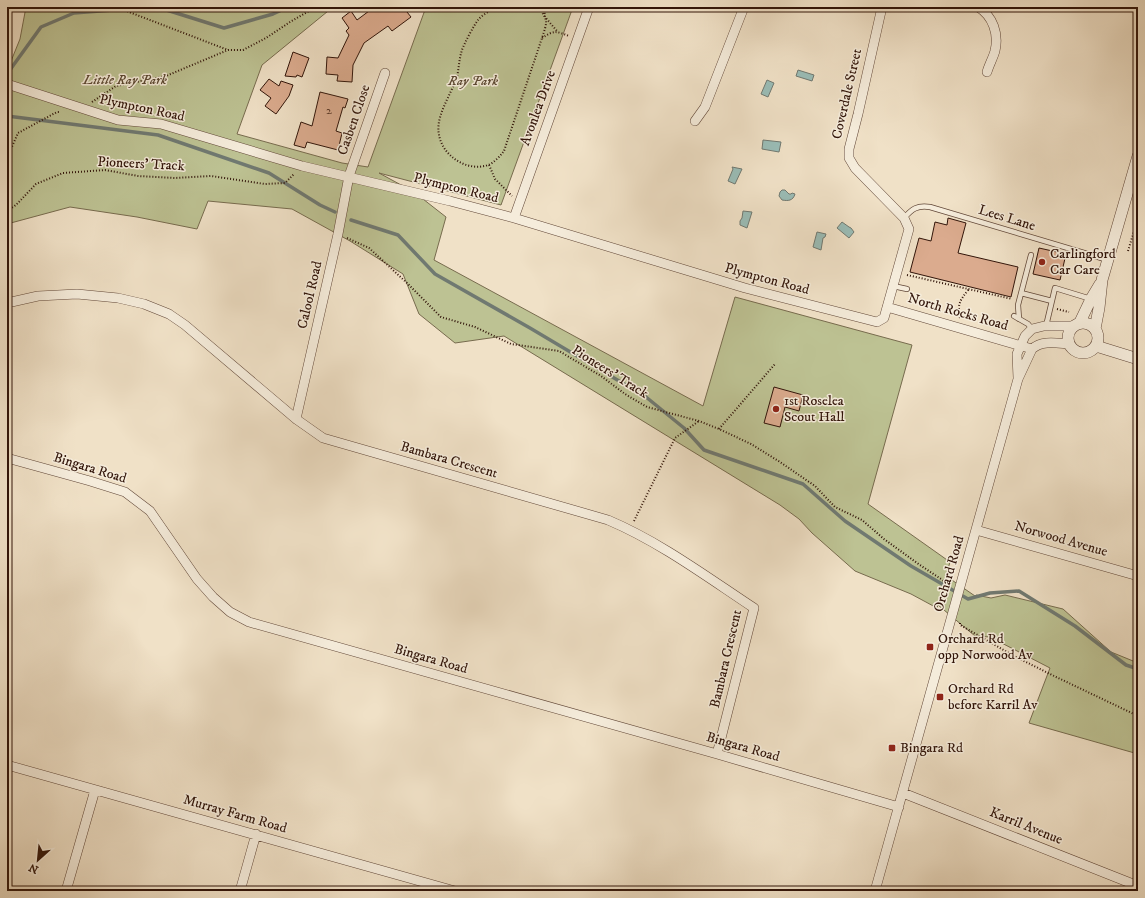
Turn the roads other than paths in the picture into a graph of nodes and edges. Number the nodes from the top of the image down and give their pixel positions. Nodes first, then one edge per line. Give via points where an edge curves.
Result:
1 (589, 7) edge
2 (744, 7) edge
3 (882, 7) edge
4 (978, 7) edge
5 (385, 72) dead end
6 (987, 72) dead end
7 (7, 84) edge
8 (695, 121) dead end
9 (1138, 156) edge
10 (349, 176) junction
11 (514, 218) junction
12 (904, 218) junction
13 (1030, 255) dead end
14 (1108, 260) junction
15 (1102, 280) junction
16 (896, 287) junction
17 (907, 289) dead end
18 (1021, 293) junction
19 (1091, 300) junction
20 (1052, 301) junction
21 (7, 303) edge
22 (887, 307) junction
23 (1014, 316) dead end
24 (1019, 319) junction
25 (1076, 324) junction
26 (1046, 326) junction
27 (1032, 329) junction
28 (1095, 329) junction
29 (1069, 344) junction
30 (1021, 346) junction
31 (1096, 346) junction
32 (1032, 349) junction
33 (1138, 359) edge
34 (1018, 379) junction
35 (296, 419) junction
36 (7, 458) edge
37 (976, 530) junction
38 (1138, 576) edge
39 (717, 754) junction
40 (7, 765) edge
41 (95, 790) junction
42 (903, 793) junction
43 (899, 807) junction
44 (256, 834) junction
45 (1138, 886) edge
46 (66, 891) edge
47 (240, 891) edge
48 (455, 891) edge
49 (875, 891) edge

1 - 11 street, Avonlea Drive
2 - 8 street via 705,107
3 - 12 street, Coverdale Street via 849,148 849,158 855,168
4 - 6 street via 992,21 996,39 995,52
5 - 10 street, Casben Close
7 - 10 street, Plympton Road via 118,120 161,124 302,166
9 - 14 street
10 - 11 street, Plympton Road
10 - 35 street, Calool Road
11 - 22 street, Plympton Road via 745,288 877,322 884,318
12 - 14 lane, Lees Lane via 912,210 923,206 930,207
12 - 16 street via 909,229
13 - 18 lane
14 - 15 street
15 - 19 street
15 - 28 street
16 - 17 lane
16 - 22 street
18 - 20 lane
18 - 24 lane
19 - 20 lane via 1055,288
19 - 25 street
20 - 26 lane
21 - 35 street, Bambara Crescent via 38,296 77,294 118,298 144,304 169,314
22 - 30 street, North Rocks Road
23 - 24 lane
24 - 27 lane
25 - 26 street
25 - 28 street via 1090,324
25 - 29 street via 1069,330
26 - 27 street
27 - 30 street, North Rocks Road via 1025,336
28 - 31 street via 1098,337
29 - 31 street via 1075,351 1084,353
29 - 32 street via 1040,344
30 - 32 street, North Rocks Road
30 - 34 street, Orchard Road via 1017,354
31 - 33 street
32 - 34 street, Orchard Road
34 - 37 street, Orchard Road
35 - 39 street, Bambara Crescent via 323,438 608,520 630,529 754,608
36 - 39 street, Bingara Road via 125,492 150,511 197,579 213,597 230,612 249,622
37 - 38 street, Norwood Avenue
37 - 42 street, Orchard Road via 956,588 955,605
39 - 43 street, Bingara Road
40 - 41 street, Murray Farm Road
41 - 44 street, Murray Farm Road
41 - 46 street
42 - 43 street, Orchard Road
42 - 45 street, Karril Avenue
43 - 49 street, Orchard Road
44 - 47 street
44 - 48 street, Murray Farm Road

